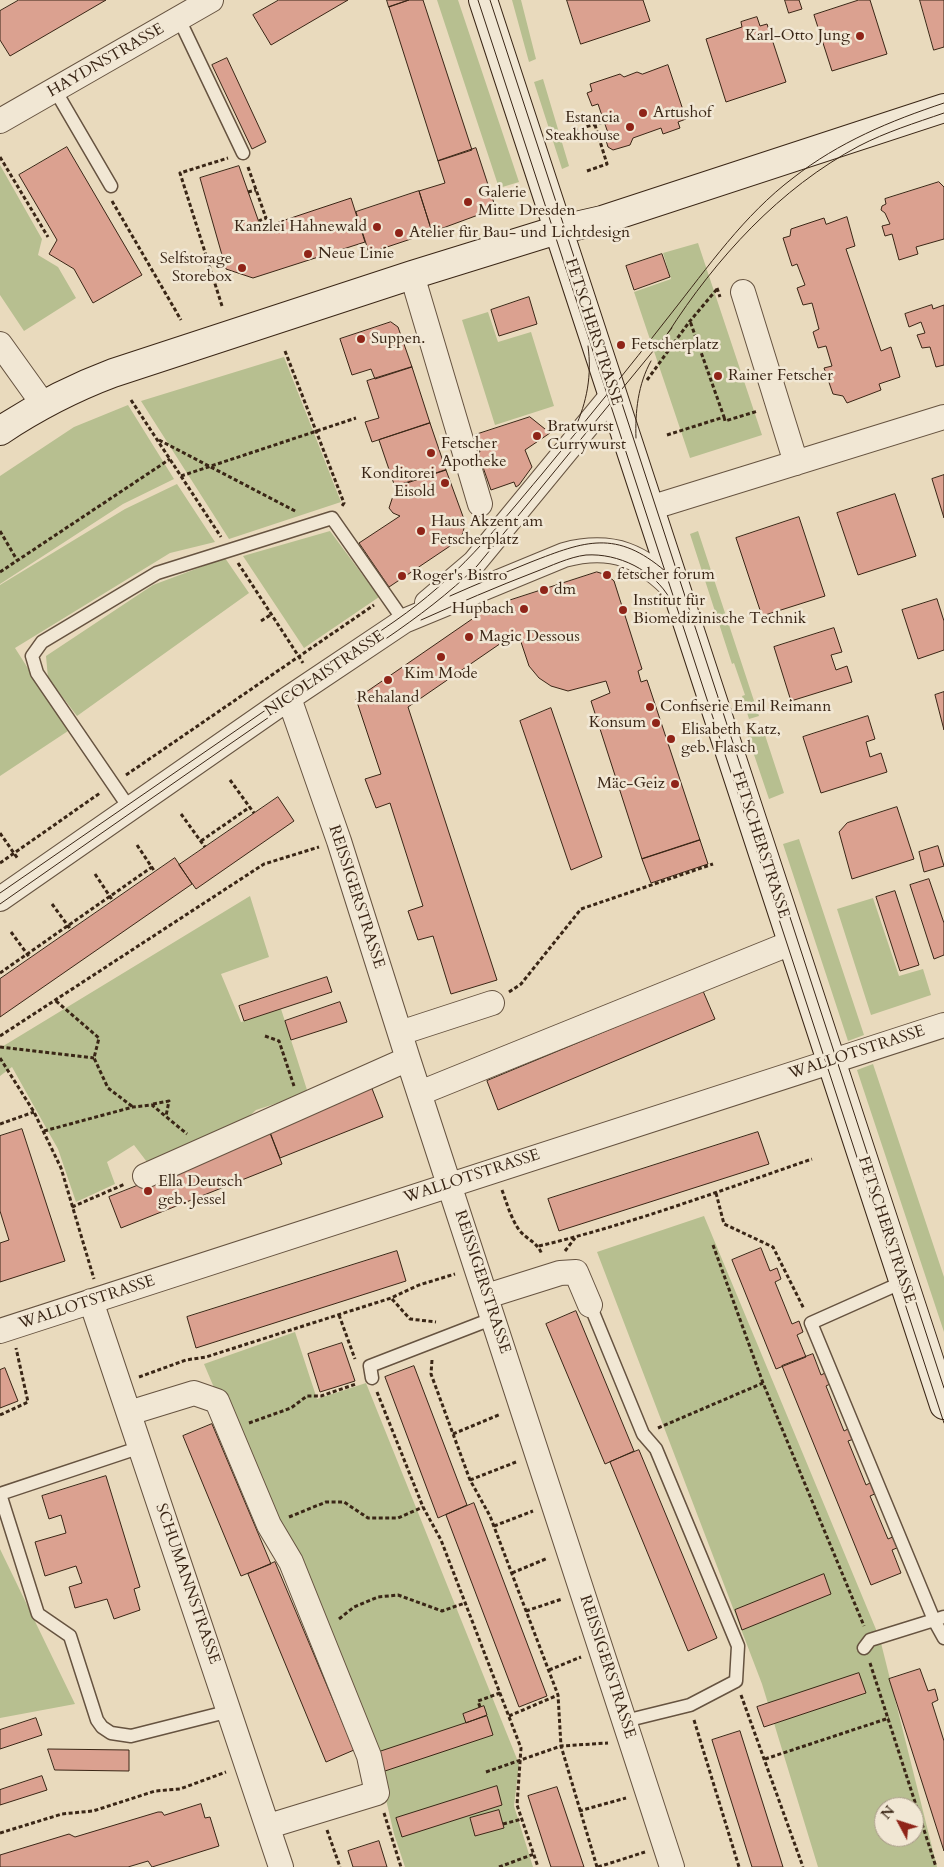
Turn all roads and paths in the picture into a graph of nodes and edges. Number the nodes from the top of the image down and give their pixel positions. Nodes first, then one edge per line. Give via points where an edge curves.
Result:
1 (211, 0) edge
2 (483, 0) edge
3 (179, 19) junction
4 (55, 90) junction
5 (944, 108) edge
6 (0, 121) edge
7 (604, 122) dead end
8 (594, 125) junction
9 (574, 130) dead end
10 (243, 154) junction
11 (0, 157) edge
12 (587, 171) dead end
13 (111, 186) joint
14 (256, 190) junction
15 (248, 192) dead end
16 (259, 221) dead end
17 (559, 230) junction
18 (48, 237) dead end
19 (412, 276) junction
20 (717, 288) dead end
21 (742, 292) dead end
22 (222, 306) dead end
23 (181, 320) dead end
24 (690, 321) junction
25 (0, 344) edge
26 (285, 351) dead end
27 (647, 380) dead end
28 (613, 394) junction
29 (43, 404) junction
30 (759, 411) dead end
31 (944, 416) edge
32 (724, 417) junction
33 (356, 418) dead end
34 (0, 431) edge
35 (316, 431) junction
36 (667, 435) dead end
37 (156, 439) dead end
38 (170, 459) dead end
39 (796, 463) junction
40 (210, 467) junction
41 (181, 476) dead end
42 (480, 504) dead end
43 (650, 508) junction
44 (332, 518) junction
45 (318, 522) junction
46 (0, 531) edge
47 (17, 560) junction
48 (0, 572) edge
49 (677, 592) junction
50 (387, 596) junction
51 (272, 614) dead end
52 (261, 621) dead end
53 (404, 621) junction
54 (289, 698) junction
55 (230, 780) dead end
56 (113, 784) junction
57 (250, 807) junction
58 (130, 809) junction
59 (254, 813) dead end
60 (182, 814) dead end
61 (0, 833) edge
62 (201, 841) junction
63 (339, 841) junction
64 (137, 845) dead end
65 (205, 847) dead end
66 (14, 853) junction
67 (0, 862) edge
68 (713, 864) dead end
69 (152, 867) junction
70 (155, 872) dead end
71 (95, 874) dead end
72 (30, 878) junction
73 (110, 896) junction
74 (0, 899) edge
75 (113, 901) dead end
76 (52, 904) dead end
77 (68, 925) junction
78 (71, 930) dead end
79 (11, 932) dead end
80 (791, 942) junction
81 (27, 954) junction
82 (30, 958) dead end
83 (0, 973) edge
84 (56, 1001) junction
85 (492, 1003) joint
86 (944, 1025) edge
87 (400, 1033) junction
88 (0, 1036) edge
89 (265, 1036) dead end
90 (0, 1047) edge
91 (0, 1058) edge
92 (94, 1058) junction
93 (408, 1059) junction
94 (831, 1062) junction
95 (420, 1093) junction
96 (152, 1104) junction
97 (301, 1105) junction
98 (133, 1108) junction
99 (34, 1112) junction
100 (166, 1117) junction
101 (0, 1124) edge
102 (44, 1131) junction
103 (206, 1148) junction
104 (812, 1159) dead end
105 (494, 1169) junction
106 (145, 1176) joint
107 (450, 1184) junction
108 (716, 1193) junction
109 (72, 1207) junction
110 (713, 1245) dead end
111 (539, 1246) junction
112 (478, 1268) junction
113 (560, 1273) junction
114 (904, 1282) junction
115 (487, 1296) junction
116 (392, 1298) junction
117 (95, 1300) junction
118 (590, 1305) joint
119 (339, 1315) junction
120 (494, 1318) junction
121 (811, 1323) junction
122 (6, 1329) edge
123 (457, 1332) junction
124 (434, 1341) junction
125 (371, 1372) junction
126 (763, 1383) junction
127 (119, 1384) junction
128 (522, 1405) junction
129 (944, 1405) edge
130 (129, 1413) junction
131 (0, 1415) edge
132 (230, 1430) junction
133 (453, 1434) junction
134 (644, 1434) junction
135 (141, 1447) junction
136 (538, 1454) junction
137 (470, 1480) junction
138 (554, 1503) junction
139 (423, 1507) junction
140 (269, 1525) junction
141 (494, 1526) junction
142 (569, 1550) junction
143 (512, 1573) junction
144 (583, 1592) junction
145 (466, 1604) junction
146 (526, 1611) junction
147 (939, 1618) edge
148 (944, 1638) edge
149 (323, 1642) junction
150 (867, 1644) junction
151 (602, 1649) junction
152 (549, 1670) junction
153 (736, 1681) junction
154 (500, 1693) junction
155 (558, 1695) junction
156 (690, 1705) junction
157 (480, 1707) dead end
158 (230, 1711) junction
159 (509, 1716) junction
160 (889, 1718) junction
161 (628, 1731) junction
162 (561, 1746) junction
163 (765, 1759) junction
164 (520, 1761) junction
165 (248, 1764) junction
166 (486, 1772) dead end
167 (648, 1792) junction
168 (378, 1793) junction
169 (320, 1810) junction
170 (579, 1811) junction
171 (522, 1819) junction
172 (503, 1824) dead end
173 (269, 1826) junction
174 (0, 1833) edge
175 (534, 1854) junction
176 (669, 1856) edge
177 (281, 1867) edge
178 (340, 1867) edge
179 (400, 1867) edge
180 (499, 1867) edge
181 (538, 1867) edge
182 (598, 1867) edge
183 (739, 1867) edge
184 (803, 1867) edge
185 (936, 1867) edge

1 - 3 street, HAYDNSTRASSE
2 - 17 main road, FETSCHERSTRASSE
3 - 4 street, HAYDNSTRASSE
3 - 10 lane
4 - 6 street, HAYDNSTRASSE
4 - 13 lane
5 - 17 main road via 602,220
7 - 8 path
8 - 9 path
8 - 12 path via 607,164
10 - 14 path
10 - 22 path via 180,173
11 - 18 path
13 - 23 path via 105,189
14 - 15 path
14 - 16 path via 266,218
17 - 19 main road
17 - 28 main road, FETSCHERSTRASSE
19 - 29 main road via 114,373
19 - 42 street
20 - 24 path
21 - 39 street
24 - 27 path
24 - 32 path
25 - 29 street
26 - 35 path
28 - 43 main road, FETSCHERSTRASSE
28 - 53 street via 474,563
29 - 34 main road
30 - 32 path via 725,421
31 - 39 street
32 - 36 path
33 - 35 path
35 - 40 path
35 - 44 path via 344,503
37 - 40 path
38 - 47 path
39 - 43 street
40 - 41 path
40 - 45 path
43 - 49 main road, FETSCHERSTRASSE
44 - 45 lane
44 - 50 lane
45 - 56 lane via 157,572 42,642 32,656 37,673
46 - 47 path
47 - 48 path
49 - 53 street, NICOLAISTRASSE via 635,558 603,549 584,550 564,555
49 - 80 main road, FETSCHERSTRASSE
50 - 53 lane
50 - 56 path
51 - 52 path
53 - 54 street, NICOLAISTRASSE
54 - 58 street, NICOLAISTRASSE
54 - 63 street, REISSIGERSTRASSE
55 - 57 path
56 - 58 lane
56 - 66 path
57 - 59 path
57 - 62 path
58 - 72 street, NICOLAISTRASSE
60 - 62 path
61 - 66 path
62 - 65 path
63 - 84 path via 264,864
63 - 87 street, REISSIGERSTRASSE
64 - 69 path
66 - 67 path
66 - 72 path
68 - 85 path via 581,910 521,984
69 - 70 path
69 - 73 path
71 - 73 path
72 - 74 street, NICOLAISTRASSE
73 - 75 path
73 - 77 path
76 - 77 path
77 - 78 path
77 - 81 path
79 - 81 path
80 - 94 main road, FETSCHERSTRASSE
80 - 95 street
81 - 82 path
81 - 83 path
84 - 88 path
84 - 92 path via 99,1038
85 - 87 street
86 - 94 street, WALLOTSTRASSE
87 - 93 street, REISSIGERSTRASSE
89 - 97 path via 279,1041
90 - 92 path
91 - 99 path
92 - 98 path via 108,1088
93 - 95 street, REISSIGERSTRASSE
93 - 97 street
94 - 105 street, WALLOTSTRASSE
94 - 114 main road, FETSCHERSTRASSE
95 - 107 street, REISSIGERSTRASSE
96 - 98 path
96 - 100 path
96 - 100 path via 169,1101
97 - 103 street
98 - 102 path
99 - 101 path
99 - 102 path
100 - 103 path
102 - 109 path via 61,1168
103 - 106 street
104 - 108 path
105 - 107 street, WALLOTSTRASSE
105 - 111 path via 511,1216 520,1231
106 - 109 path
107 - 112 street, REISSIGERSTRASSE
107 - 117 street, WALLOTSTRASSE
108 - 111 path via 575,1238
108 - 121 path via 724,1224 772,1247
109 - 117 path
110 - 126 path
111 - 113 path via 543,1258
112 - 115 street, REISSIGERSTRASSE
112 - 116 path via 419,1285
113 - 115 street
113 - 118 street via 576,1272
114 - 121 lane
114 - 129 main road, FETSCHERSTRASSE
115 - 120 street, REISSIGERSTRASSE
116 - 119 path
116 - 123 path via 410,1320 434,1322
117 - 122 street, WALLOTSTRASSE
117 - 127 street, SCHUMANNSTRASSE
118 - 134 lane
119 - 125 path via 359,1370
119 - 127 path via 206,1357 186,1360
120 - 123 lane
120 - 128 street, REISSIGERSTRASSE
121 - 147 lane
122 - 131 path via 28,1402
123 - 124 lane
124 - 125 lane
124 - 133 path via 431,1374
125 - 132 path via 321,1396 307,1396 290,1408
125 - 139 path
126 - 134 path
126 - 150 path
127 - 130 street, SCHUMANNSTRASSE
128 - 133 path
128 - 136 street, REISSIGERSTRASSE
130 - 132 street via 194,1394 217,1401
130 - 135 street, SCHUMANNSTRASSE
132 - 140 street
133 - 137 path
134 - 153 lane via 656,1449 738,1646
135 - 158 street, SCHUMANNSTRASSE
135 - 158 lane via 0,1494 38,1614 70,1636 97,1720 111,1733 122,1736 143,1734
136 - 137 path
136 - 138 street, REISSIGERSTRASSE
137 - 141 path
138 - 141 path
138 - 142 street, REISSIGERSTRASSE
139 - 140 path via 398,1518 368,1518 344,1502 326,1502
139 - 145 path via 441,1540
140 - 149 street via 291,1562
141 - 143 path
142 - 143 path
142 - 144 street, REISSIGERSTRASSE
143 - 146 path
144 - 146 path
144 - 151 street, REISSIGERSTRASSE
145 - 149 path via 442,1611 398,1595 378,1597 342,1615
145 - 154 path
146 - 152 path
147 - 148 lane
147 - 150 lane
149 - 168 street via 369,1756
150 - 160 path
151 - 152 path
151 - 161 street, REISSIGERSTRASSE
152 - 155 path
153 - 156 lane
153 - 163 path
154 - 157 path via 478,1701
154 - 159 path
155 - 159 path
155 - 162 path
156 - 161 lane
156 - 183 path
158 - 165 street, SCHUMANNSTRASSE
159 - 164 path via 521,1748
160 - 163 path
160 - 185 path
161 - 162 path
161 - 167 street, REISSIGERSTRASSE
162 - 164 path
162 - 170 path
163 - 184 path
164 - 166 path
164 - 171 path via 517,1805
165 - 173 street, SCHUMANNSTRASSE
165 - 174 path via 180,1789 156,1791 93,1812 62,1814
167 - 170 path
167 - 176 street, REISSIGERSTRASSE
168 - 169 street
168 - 179 path
169 - 173 street
169 - 178 path
170 - 182 path
171 - 172 path
171 - 175 path
173 - 177 street, SCHUMANNSTRASSE
175 - 180 path
175 - 181 path
176 - 182 path

